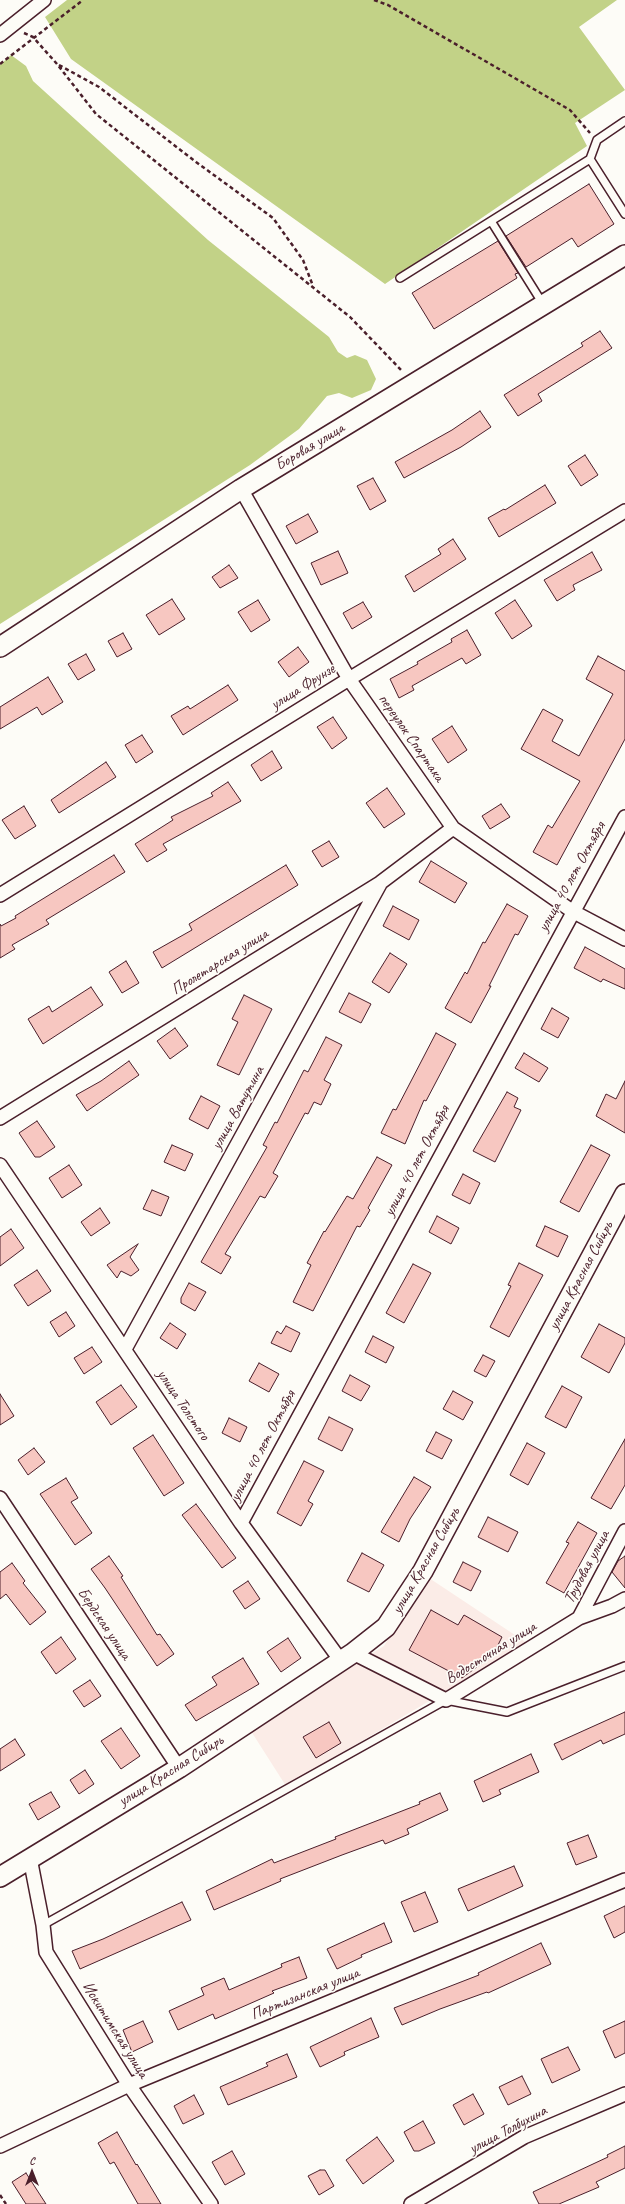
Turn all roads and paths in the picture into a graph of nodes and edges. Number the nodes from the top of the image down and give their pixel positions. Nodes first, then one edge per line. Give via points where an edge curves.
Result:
1 (44, 0) edge
2 (83, 0) edge
3 (374, 0) edge
4 (390, 0) edge
5 (388, 5) junction
6 (11, 26) junction
7 (0, 35) edge
8 (33, 37) junction
9 (0, 64) edge
10 (57, 64) junction
11 (625, 121) edge
12 (597, 140) junction
13 (590, 159) junction
14 (625, 214) edge
15 (491, 220) junction
16 (625, 255) edge
17 (400, 278) dead end
18 (313, 287) junction
19 (544, 305) junction
20 (414, 384) junction
21 (240, 489) junction
22 (625, 511) edge
23 (0, 647) edge
24 (349, 678) junction
25 (625, 817) edge
26 (453, 828) junction
27 (380, 883) junction
28 (0, 895) edge
29 (572, 911) junction
30 (625, 940) edge
31 (0, 1118) edge
32 (0, 1165) edge
33 (625, 1194) edge
34 (125, 1349) junction
35 (0, 1498) edge
36 (241, 1523) junction
37 (625, 1531) edge
38 (625, 1599) edge
39 (619, 1607) edge
40 (579, 1618) junction
41 (347, 1657) junction
42 (625, 1666) edge
43 (446, 1700) junction
44 (179, 1768) junction
45 (30, 1858) junction
46 (0, 1877) edge
47 (625, 1880) edge
48 (43, 1925) junction
49 (129, 2085) junction
50 (625, 2094) edge
51 (0, 2146) edge
52 (0, 2195) edge
53 (6, 2204) edge
54 (211, 2204) edge
55 (411, 2204) edge

1 - 6 street
2 - 8 path
3 - 5 path
4 - 5 path
5 - 12 path via 570,110
6 - 7 street
6 - 8 path
8 - 9 path
8 - 10 path
10 - 18 path via 96,114
10 - 18 path via 100,86 196,162 273,218 303,260
11 - 12 lane
12 - 13 lane
13 - 14 lane
13 - 15 lane
15 - 17 lane
15 - 19 lane
16 - 19 main road, Боровая улица
18 - 20 path via 350,317
19 - 20 main road, Боровая улица
20 - 21 main road, Боровая улица
21 - 23 main road, Боровая улица
21 - 24 street, переулок Спартака
22 - 24 street, улица Фрунзе
24 - 26 street, переулок Спартака
24 - 28 street, улица Фрунзе
25 - 29 street, улица 40 лет Октября
26 - 27 street, Пролетарская улица
26 - 29 street, переулок Спартака
27 - 31 street, Пролетарская улица
27 - 34 street, улица Ватутина
29 - 30 street, переулок Спартака
29 - 36 street, улица 40 лет Октября
32 - 34 street, улица Толстого
33 - 41 main road, улица Красная Сибирь via 423,1571 386,1627
34 - 36 street, улица Толстого
35 - 44 street, Бердская улица
36 - 41 street, улица Толстого
37 - 40 street, Трудовая улица
38 - 39 street, Водосточная улица
39 - 40 street, Водосточная улица
40 - 43 street, Водосточная улица
41 - 43 street, Водосточная улица
41 - 44 main road, улица Красная Сибирь
42 - 43 lane via 507,1712
43 - 48 lane
44 - 45 main road, улица Красная Сибирь
45 - 46 main road, улица Красная Сибирь
45 - 48 street, Искитимская улица
47 - 49 street, Партизанская улица
48 - 49 street, Искитимская улица via 46,1952
49 - 51 street, Партизанская улица
49 - 54 street, Искитимская улица
50 - 55 street, улица Толбухина via 524,2137
52 - 53 path

